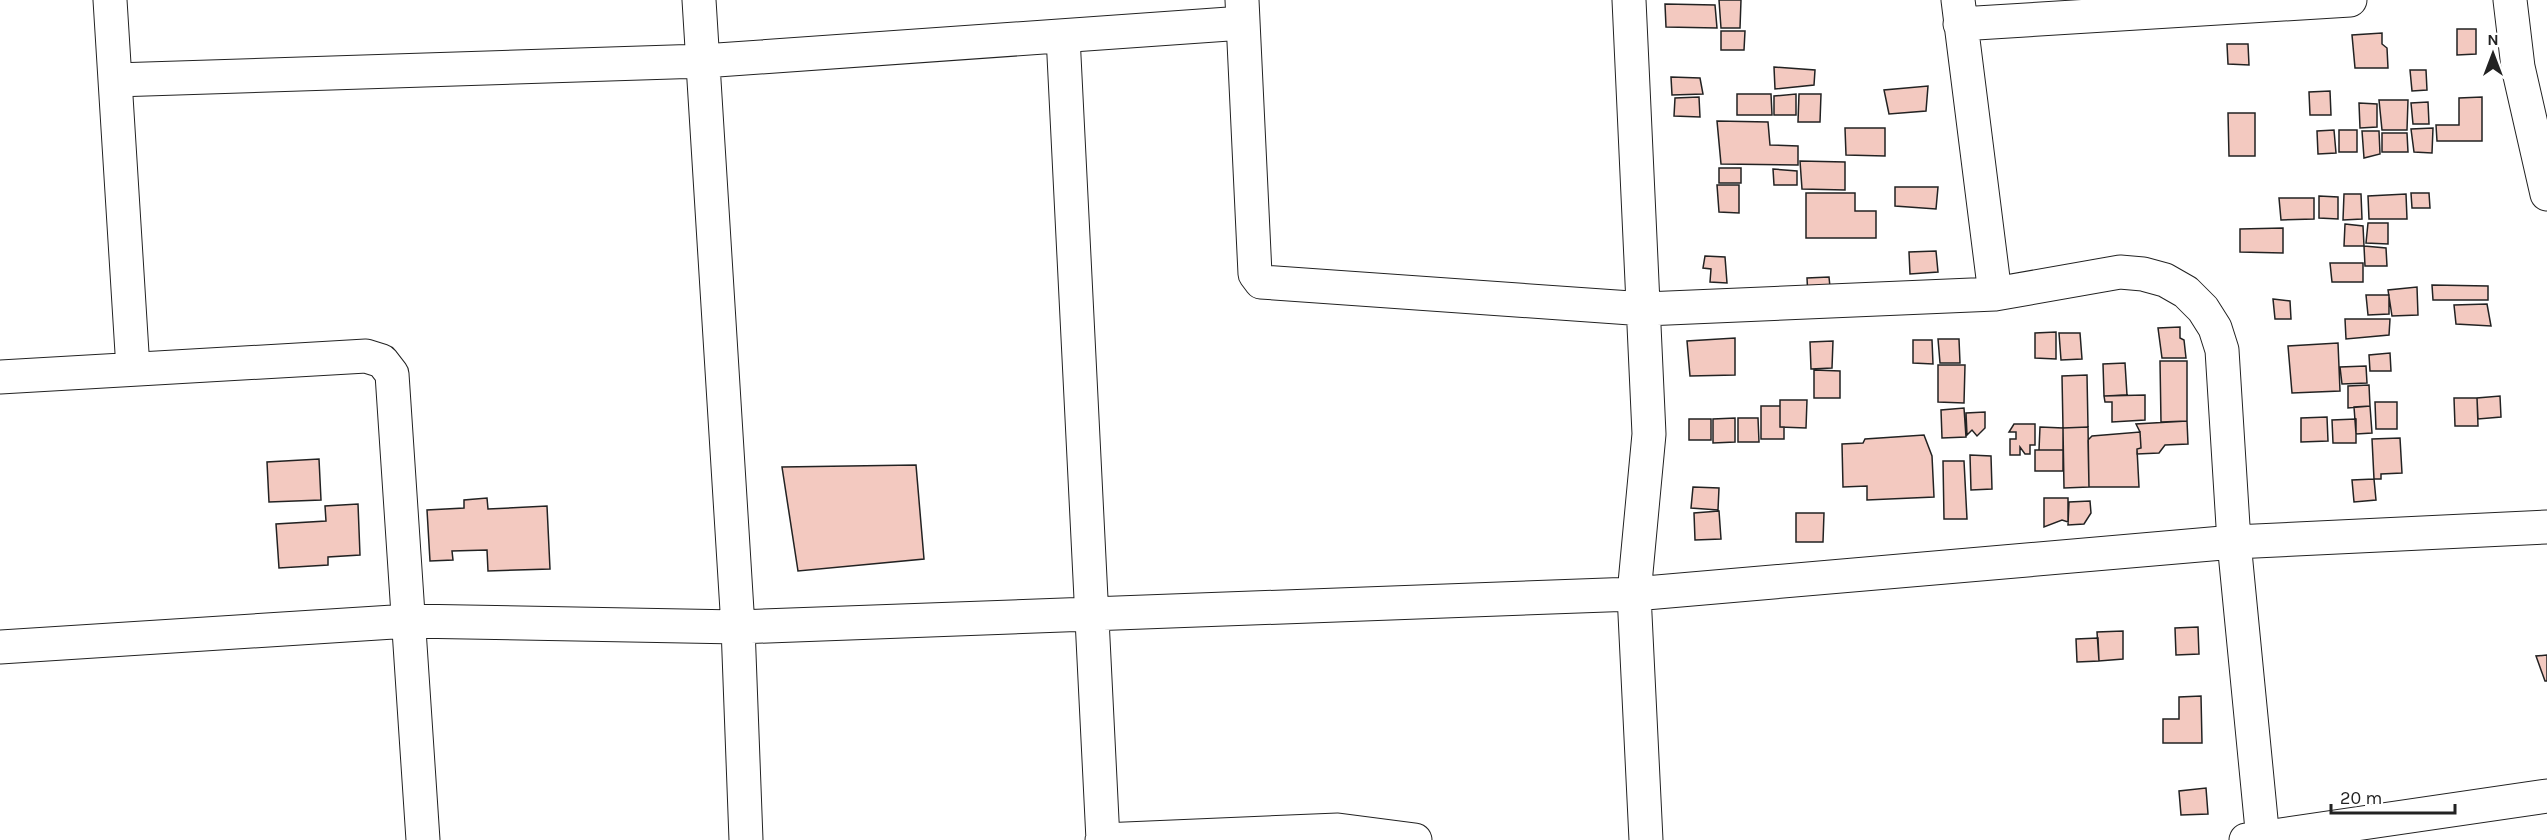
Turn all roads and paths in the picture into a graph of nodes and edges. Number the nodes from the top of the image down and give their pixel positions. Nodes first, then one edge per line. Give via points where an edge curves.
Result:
1 (110, 0) edge
2 (699, 0) edge
3 (1629, 0) edge
4 (2350, 0) edge
5 (2510, 0) edge
6 (1243, 11) edge
7 (1959, 12) edge
8 (1063, 36) junction
9 (703, 61) junction
10 (115, 80) junction
11 (2547, 194) edge
12 (1995, 294) junction
13 (1645, 309) junction
14 (133, 369) junction
15 (0, 377) edge
16 (2547, 527) edge
17 (2234, 542) junction
18 (1634, 594) junction
19 (1090, 612) junction
20 (409, 621) junction
21 (738, 627) junction
22 (0, 647) edge
23 (2547, 796) edge
24 (1339, 835) edge
25 (423, 840) edge
26 (746, 840) edge
27 (1102, 840) edge
28 (1415, 840) edge
29 (1646, 840) edge
30 (2257, 840) edge

1 - 10 street
2 - 9 street
3 - 13 street
4 - 7 street
5 - 11 street via 2518,67
6 - 8 street
6 - 13 street via 1255,274 1261,282
7 - 12 street
8 - 9 street
8 - 19 street
9 - 10 street
9 - 21 street
10 - 14 street
12 - 13 street
12 - 17 street via 2120,272 2165,280 2186,292 2203,309 2222,350
13 - 18 street via 1649,435
14 - 15 street
14 - 20 street via 366,356 382,361 392,374
16 - 17 street
17 - 18 street
17 - 30 street
18 - 19 street
18 - 29 street
19 - 21 street
19 - 27 street
20 - 21 street
20 - 22 street
20 - 25 street
21 - 26 street
23 - 30 street
24 - 27 street
24 - 28 street

